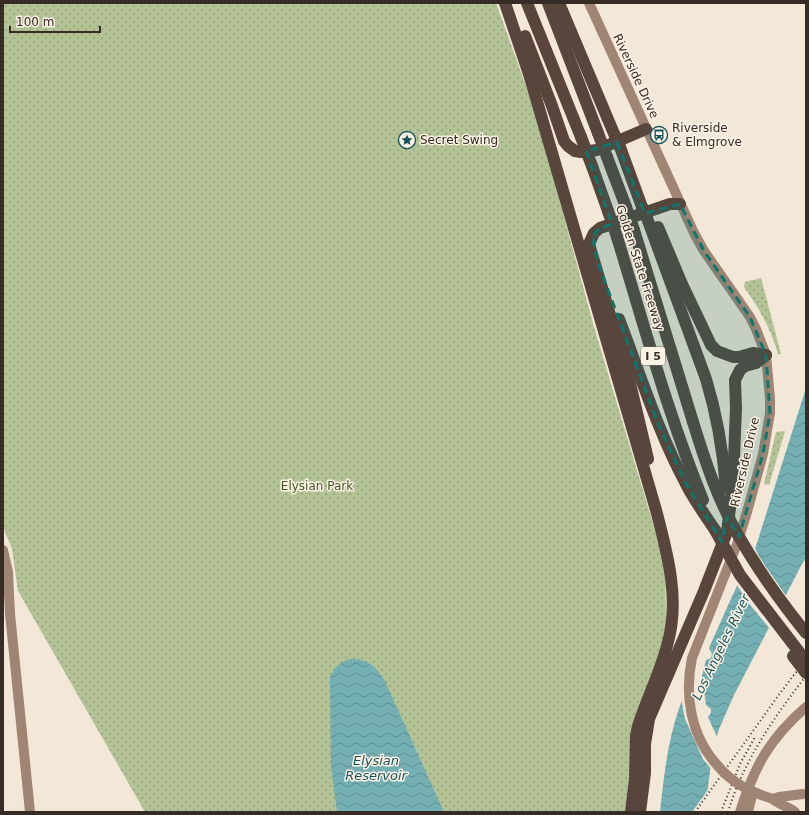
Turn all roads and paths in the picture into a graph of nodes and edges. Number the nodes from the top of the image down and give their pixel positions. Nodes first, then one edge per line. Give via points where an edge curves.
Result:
1 (505, 3) edge
2 (512, 3) edge
3 (527, 3) edge
4 (548, 3) edge
5 (559, 3) edge
6 (589, 3) edge
7 (646, 129) junction
8 (680, 204) junction
9 (648, 211) junction
10 (591, 239) junction
11 (766, 355) junction
12 (689, 479) junction
13 (656, 510) junction
14 (3, 550) edge
15 (718, 557) junction
16 (5, 570) edge
17 (740, 575) junction
18 (806, 633) edge
19 (806, 661) edge
20 (806, 673) edge
21 (806, 707) edge
22 (806, 714) edge
23 (804, 793) edge
24 (773, 799) junction
25 (30, 812) edge
26 (631, 812) edge
27 (640, 812) edge
28 (740, 812) edge
29 (748, 812) edge
30 (796, 812) edge

1 - 13 highway via 529,74
2 - 7 highway via 568,146 581,152 597,150
3 - 12 highway, Golden State Freeway / I 5, bridge via 581,137 617,237
4 - 18 highway, Golden State Freeway / I 5, bridge via 634,230 705,460 737,534 759,570
5 - 9 highway
6 - 7 main road, Riverside Drive
7 - 8 main road, Riverside Drive
8 - 10 highway via 670,204 600,228
8 - 11 main road, Riverside Drive via 704,251 750,317
9 - 11 highway via 711,345 724,355 732,357 753,353
9 - 15 highway via 706,379 719,426 726,493 725,526
10 - 12 highway via 658,424
10 - 13 highway via 590,251 635,399 653,480
11 - 15 highway via 740,370 735,380 731,500 727,532
11 - 24 main road, Riverside Drive, bridge via 770,413 762,454 738,544 692,658 688,681 691,712 698,734 711,757 724,774 742,787
12 - 17 highway, Golden State Freeway / I 5, bridge
13 - 26 highway via 670,570 673,611 668,646 638,726
14 - 16 main road
15 - 27 highway via 649,719
16 - 25 main road via 9,587
17 - 19 highway, Golden State Freeway / I 5, bridge
17 - 20 highway, bridge via 759,612
21 - 28 main road via 785,727 761,758
22 - 29 main road via 767,761 754,789
23 - 24 main road, Riverside Drive
23 - 30 main road
24 - 30 main road, Riverside Drive

